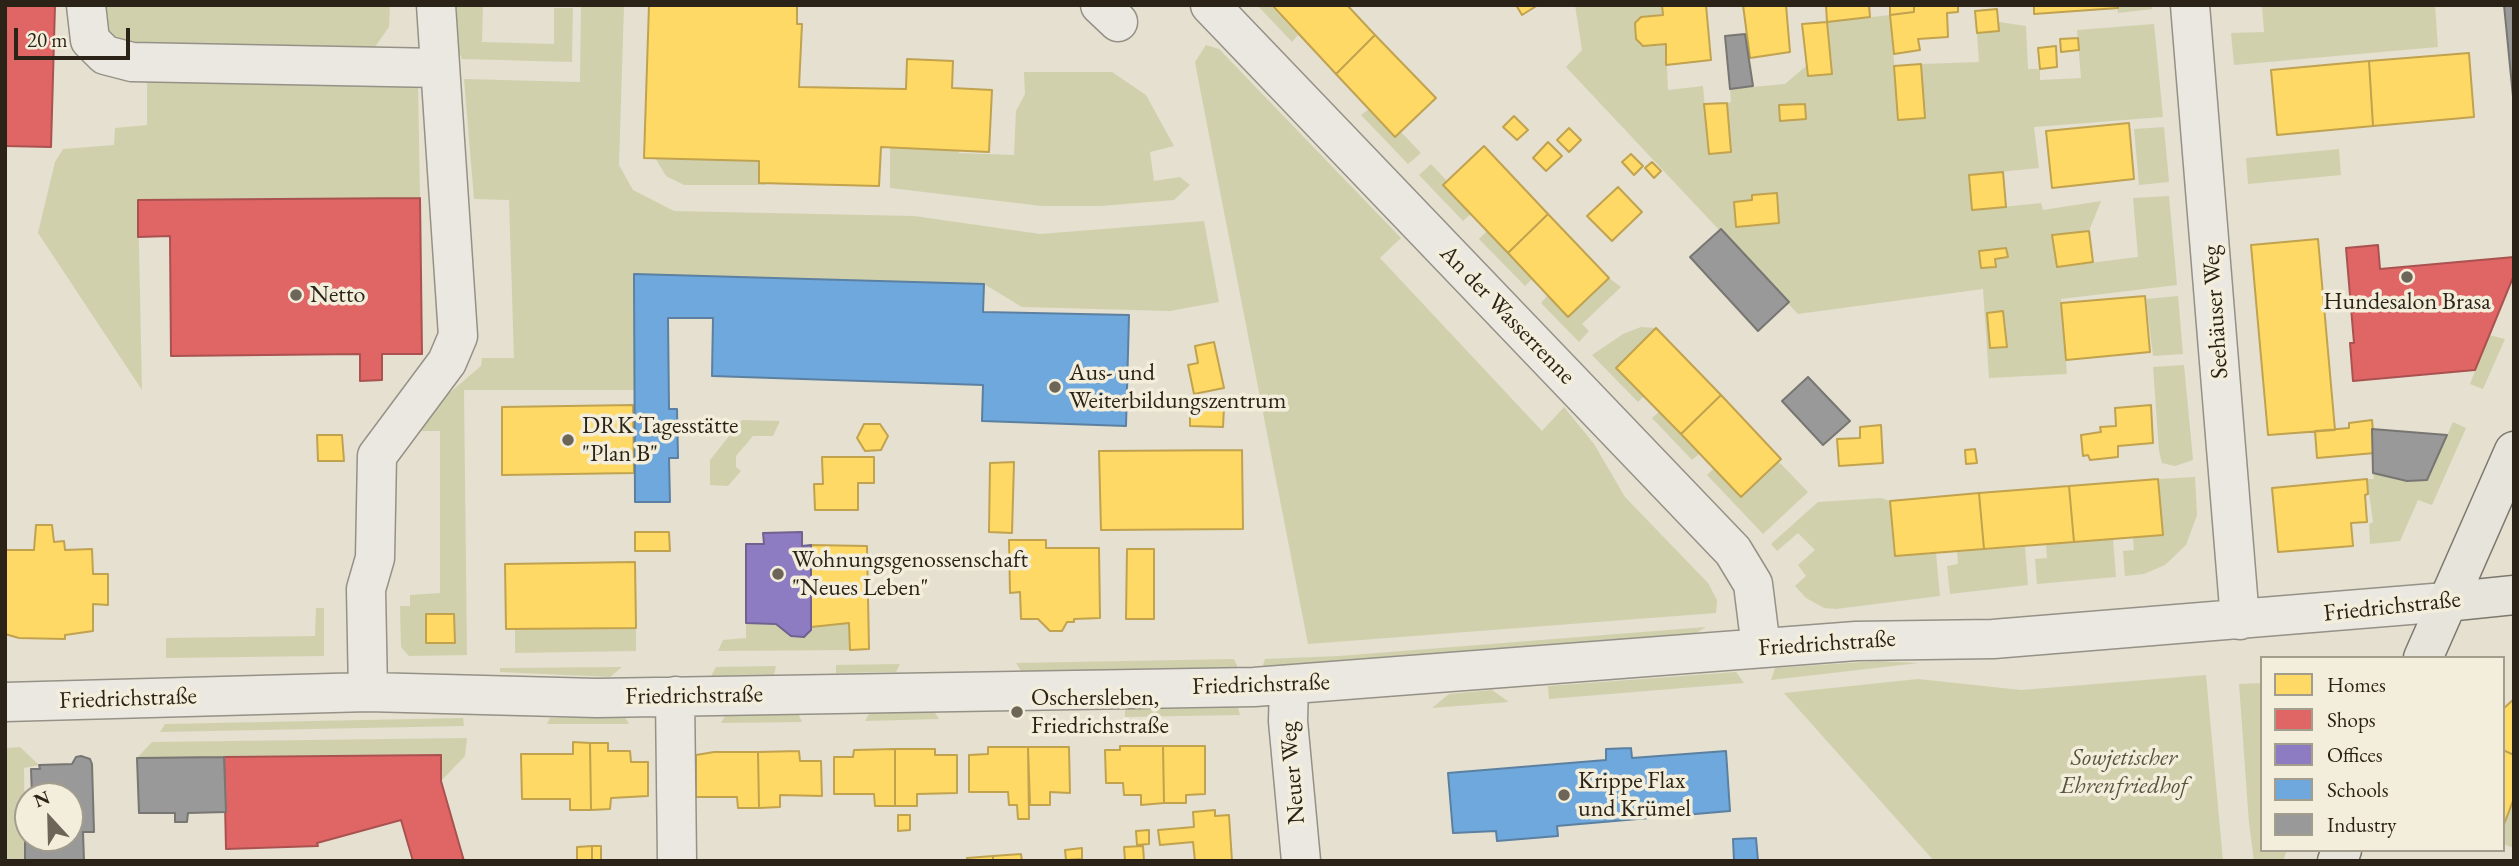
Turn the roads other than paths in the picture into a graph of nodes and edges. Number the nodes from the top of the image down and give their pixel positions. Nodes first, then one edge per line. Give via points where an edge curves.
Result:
1 (86, 5) edge
2 (436, 5) edge
3 (1210, 5) edge
4 (2190, 5) edge
5 (439, 68) junction
6 (2514, 452) edge
7 (2514, 595) edge
8 (2446, 602) junction
9 (2240, 620) junction
10 (1761, 648) junction
11 (2424, 656) edge
12 (1289, 685) junction
13 (368, 692) junction
14 (675, 696) junction
15 (5, 702) edge
16 (677, 861) edge
17 (1301, 861) edge

1 - 5 street via 90,40 105,55 132,62
2 - 5 street
3 - 10 street, An der Wasserrenne via 1733,551 1753,584
4 - 9 street, Seehäuser Weg
5 - 13 street via 458,336 447,362 377,456 374,558 366,589
6 - 8 main road
7 - 8 main road, Friedrichstraße
8 - 9 street, Friedrichstraße
8 - 11 main road
9 - 10 street, Friedrichstraße via 1993,639 1895,639
10 - 12 street, Friedrichstraße
12 - 14 street, Friedrichstraße
12 - 17 street, Neuer Weg
13 - 14 street, Friedrichstraße via 541,698
13 - 15 street, Friedrichstraße
14 - 16 street

